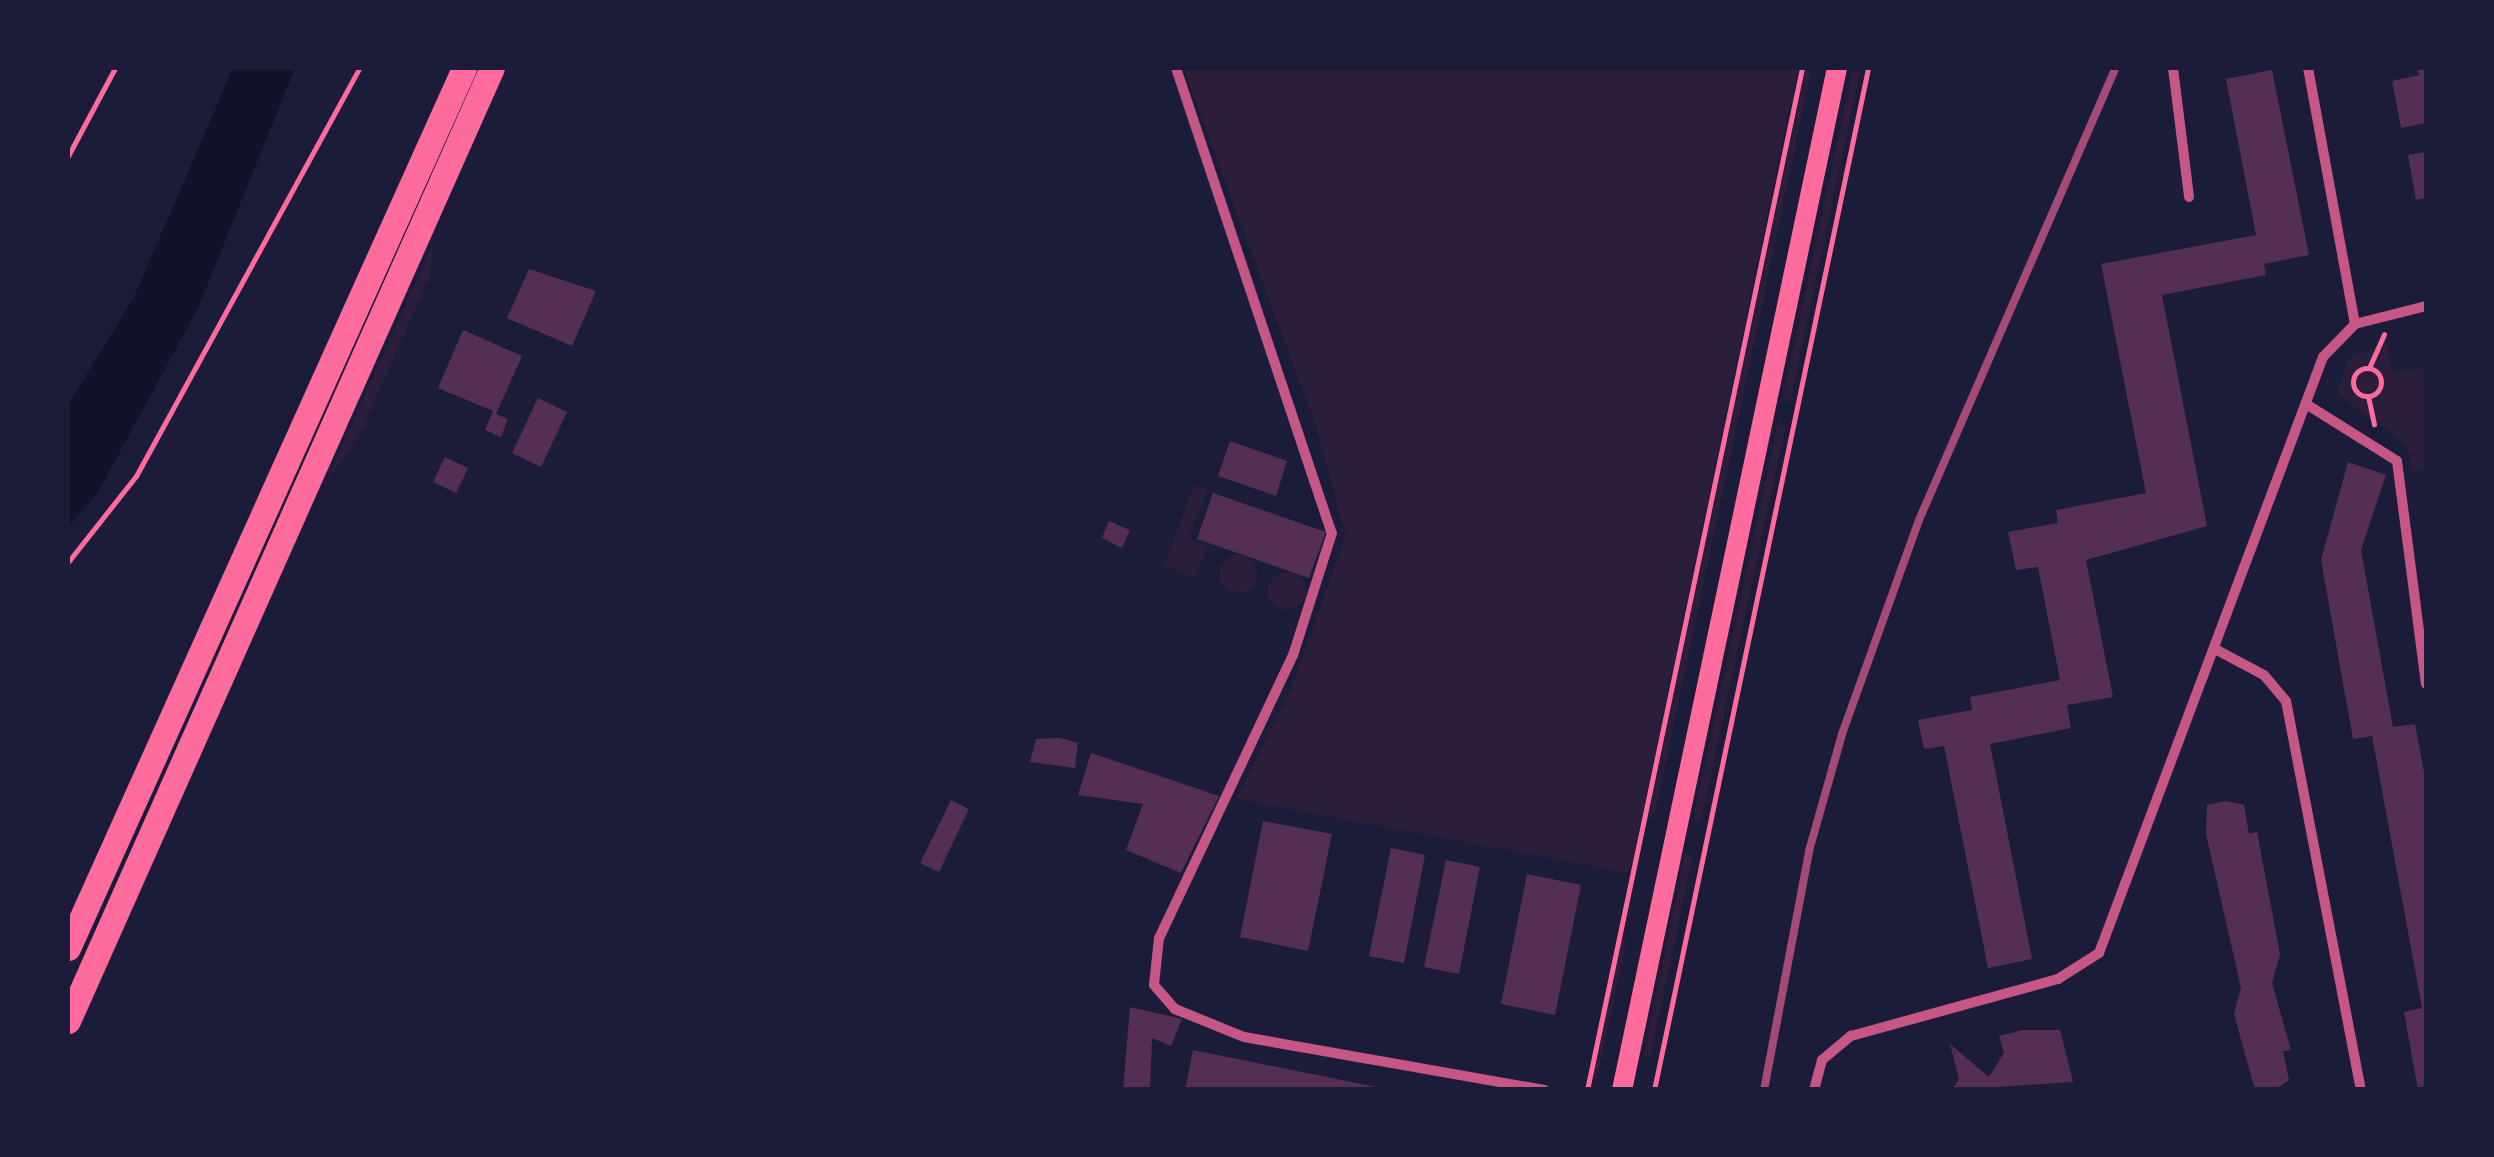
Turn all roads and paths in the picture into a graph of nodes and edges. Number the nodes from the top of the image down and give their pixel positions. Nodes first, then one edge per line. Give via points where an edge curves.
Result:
1 (115, 68) edge
2 (360, 68) edge
3 (464, 68) edge
4 (492, 68) edge
5 (1176, 68) edge
6 (1802, 68) edge
7 (1837, 68) edge
8 (1868, 68) edge
9 (2173, 68) edge
10 (2308, 68) edge
11 (68, 156) edge
12 (2189, 197) dead end
13 (2426, 306) edge
14 (2393, 314) junction
15 (2355, 324) junction
16 (2369, 368) junction
17 (2368, 396) junction
18 (2306, 404) junction
19 (2380, 447) junction
20 (68, 562) edge
21 (2215, 650) junction
22 (2426, 684) edge
23 (68, 948) edge
24 (68, 1021) edge
25 (1544, 1090) edge
26 (1587, 1090) edge
27 (1622, 1090) edge
28 (1654, 1090) edge
29 (1814, 1090) edge
30 (2361, 1090) edge

1 - 11 path
2 - 20 path via 136,476
3 - 23 highway
4 - 24 highway
5 - 25 street via 1332,524 1293,655 1159,938 1154,985 1175,1009 1244,1037
6 - 26 path
7 - 27 main road
8 - 28 path
9 - 12 street
10 - 15 street
13 - 14 street
14 - 15 street
14 - 16 path
15 - 18 street via 2328,346
16 - 17 path via 2381,385
16 - 17 path via 2353,381
17 - 19 path
18 - 19 street
18 - 21 street
19 - 22 street via 2400,469
21 - 29 street via 2099,953 2058,979 1851,1036 1822,1060
21 - 30 street via 2264,674 2286,701

